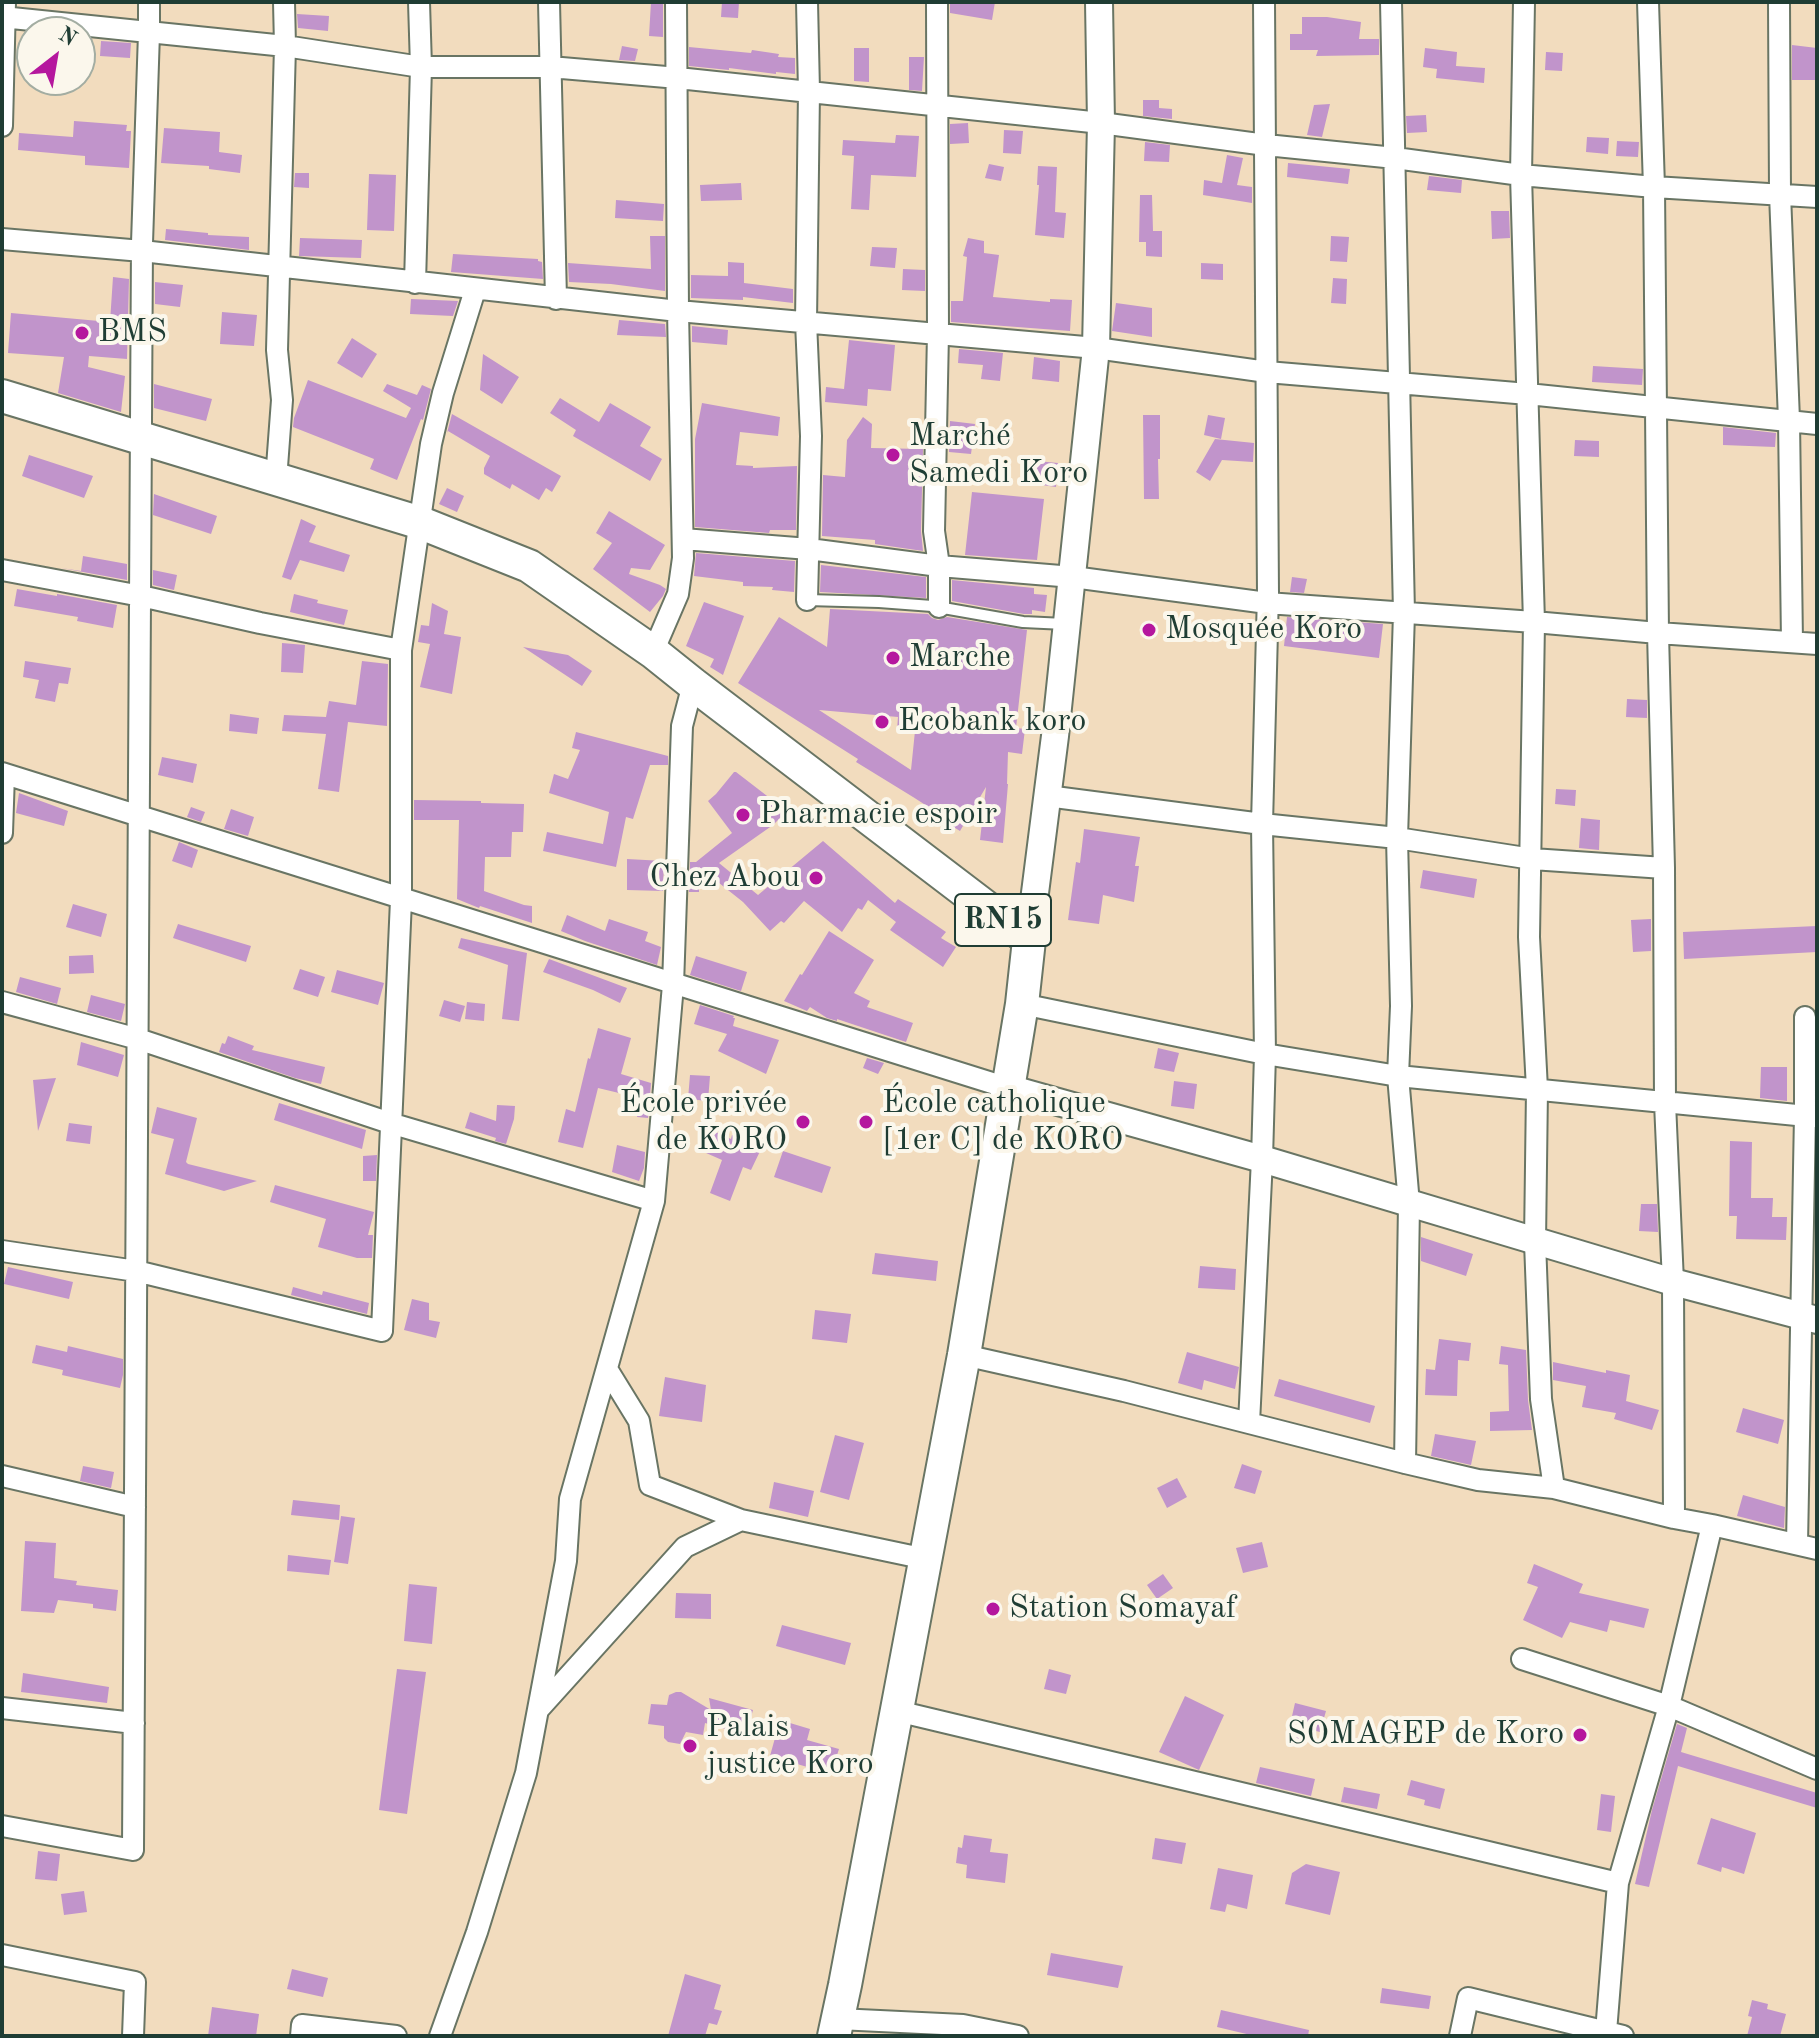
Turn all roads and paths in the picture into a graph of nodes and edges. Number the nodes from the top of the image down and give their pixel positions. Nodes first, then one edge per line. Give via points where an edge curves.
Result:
1 (149, 2) edge
2 (284, 2) edge
3 (419, 2) edge
4 (549, 2) edge
5 (676, 2) edge
6 (807, 2) edge
7 (937, 2) edge
8 (1099, 2) edge
9 (1264, 2) edge
10 (1391, 2) edge
11 (1524, 2) edge
12 (1648, 2) edge
13 (1779, 2) edge
14 (4, 12) edge
15 (149, 33) junction
16 (285, 46) junction
17 (421, 67) junction
18 (550, 67) junction
19 (678, 78) junction
20 (809, 91) junction
21 (937, 105) junction
22 (1101, 123) junction
23 (2, 126) edge
24 (1266, 145) junction
25 (1395, 158) junction
26 (1521, 175) junction
27 (1654, 187) junction
28 (1780, 194) junction
29 (1817, 197) edge
30 (2, 239) edge
31 (142, 251) junction
32 (279, 267) junction
33 (415, 283) junction
34 (475, 290) junction
35 (556, 299) junction
36 (678, 311) junction
37 (806, 322) junction
38 (938, 333) junction
39 (1096, 348) junction
40 (1267, 372) junction
41 (1400, 382) junction
42 (1528, 394) junction
43 (2, 396) edge
44 (1656, 407) junction
45 (1789, 420) junction
46 (1817, 424) edge
47 (141, 440) junction
48 (276, 480) junction
49 (421, 523) junction
50 (683, 539) junction
51 (809, 549) junction
52 (939, 566) junction
53 (2, 570) edge
54 (1073, 577) junction
55 (141, 596) junction
56 (807, 600) joint
57 (1267, 603) junction
58 (939, 607) junction
59 (1404, 613) junction
60 (1534, 622) junction
61 (1067, 624) junction
62 (1658, 633) junction
63 (1792, 642) junction
64 (1817, 644) edge
65 (401, 650) junction
66 (653, 652) junction
67 (693, 684) junction
68 (3, 774) edge
69 (1047, 796) junction
70 (139, 817) junction
71 (1262, 824) junction
72 (2, 833) edge
73 (1397, 838) junction
74 (1532, 859) junction
75 (1664, 868) junction
76 (401, 900) junction
77 (1029, 940) junction
78 (673, 985) junction
79 (2, 1002) edge
80 (1022, 1004) junction
81 (1805, 1017) dead end
82 (138, 1039) junction
83 (1265, 1054) junction
84 (1398, 1076) junction
85 (1008, 1088) junction
86 (1537, 1089) junction
87 (1665, 1103) junction
88 (1811, 1116) edge
89 (390, 1123) junction
90 (1262, 1159) junction
91 (654, 1201) junction
92 (1409, 1204) junction
93 (1535, 1242) junction
94 (2, 1251) edge
95 (136, 1271) junction
96 (1673, 1282) junction
97 (1809, 1318) edge
98 (964, 1355) junction
99 (607, 1369) junction
100 (1249, 1423) junction
101 (1405, 1463) junction
102 (2, 1476) edge
103 (1554, 1488) junction
104 (135, 1507) junction
105 (1674, 1518) junction
106 (741, 1520) junction
107 (1712, 1525) junction
108 (1797, 1544) junction
109 (1817, 1549) edge
110 (926, 1559) junction
111 (1522, 1659) dead end
112 (1669, 1706) junction
113 (2, 1708) edge
114 (538, 1710) junction
115 (897, 1711) junction
116 (134, 1723) junction
117 (1817, 1769) edge
118 (2, 1826) edge
119 (1618, 1883) junction
120 (2, 1955) edge
121 (836, 2027) edge
122 (1614, 2034) edge
123 (133, 2036) edge
124 (301, 2036) edge
125 (396, 2036) edge
126 (440, 2036) edge
127 (1018, 2036) edge
128 (1460, 2036) edge

1 - 15 street
2 - 16 street
3 - 17 street
4 - 18 street
5 - 19 street
6 - 20 street
7 - 21 street
8 - 22 street
9 - 24 street
10 - 25 street
11 - 26 street
12 - 27 street
13 - 28 street
14 - 15 street
14 - 23 street
15 - 16 street
15 - 31 street
16 - 17 street
16 - 32 street
17 - 18 street
17 - 33 street
18 - 19 street
18 - 35 street
19 - 20 street
19 - 36 street
20 - 21 street
20 - 37 street
21 - 22 street
21 - 38 street
22 - 24 street
22 - 39 street
24 - 25 street
24 - 40 street
25 - 26 street
25 - 41 street
26 - 27 street
26 - 42 street
27 - 28 street
27 - 44 street
28 - 29 street
28 - 45 street
30 - 31 street
31 - 32 street
31 - 47 street
32 - 33 street
32 - 48 street via 282,400
33 - 34 street
34 - 35 street
34 - 49 street via 431,444
35 - 36 street
36 - 37 street
36 - 50 street
37 - 38 street
37 - 51 street
38 - 39 street
38 - 52 street via 934,531
39 - 40 street
39 - 54 street
40 - 41 street
40 - 57 street
41 - 42 street
41 - 59 street
42 - 44 street
42 - 60 street
43 - 47 main road, RN15
44 - 45 street
44 - 62 street
45 - 46 street
45 - 63 street
47 - 48 main road, RN15
47 - 55 street
48 - 49 main road, RN15
49 - 65 street
49 - 66 main road, RN15 via 529,566
50 - 51 street
50 - 66 street via 678,594
51 - 52 street
51 - 56 street
52 - 54 street
52 - 58 street
53 - 55 street
54 - 57 street
54 - 61 street
55 - 65 street
55 - 70 street
56 - 58 lane
57 - 59 street
57 - 71 street
58 - 61 lane
59 - 60 street
59 - 73 street
60 - 62 street
60 - 74 street
61 - 69 street
62 - 63 street
62 - 75 street
63 - 64 street
65 - 76 street
66 - 67 main road, RN15
67 - 77 main road, RN15
67 - 78 street via 682,726
68 - 70 street
68 - 72 street
69 - 71 street
69 - 77 street
70 - 76 street
70 - 82 street
71 - 73 street
71 - 83 street
73 - 74 street
73 - 84 street
74 - 75 street
74 - 86 street via 1529,937
75 - 87 street
76 - 78 street
76 - 89 street
77 - 80 main road, RN15
78 - 85 street
78 - 91 street
79 - 82 street
80 - 83 street
80 - 85 main road, RN15
81 - 88 street
82 - 89 street
82 - 95 street
83 - 84 street
83 - 90 street
84 - 86 street
84 - 92 street
85 - 90 street
85 - 98 main road, RN15
86 - 87 street
86 - 93 street
87 - 88 street
87 - 96 street
88 - 97 street
89 - 91 street
89 - 95 street via 382,1331
90 - 92 street
90 - 100 street
91 - 99 street
92 - 93 street
92 - 101 street
93 - 96 street
93 - 103 street via 1541,1399
94 - 95 street
95 - 104 street
96 - 97 street
96 - 105 street
97 - 108 street
98 - 100 street
98 - 110 main road, RN15
99 - 106 street via 639,1421 650,1485
99 - 114 street via 570,1499 566,1561
100 - 101 street
101 - 103 street via 1478,1480
102 - 104 street
103 - 105 street
104 - 116 street
105 - 107 street
106 - 110 street
106 - 114 street via 685,1547
107 - 108 street
107 - 112 street
108 - 109 street
110 - 115 main road, RN15
111 - 112 street
112 - 117 street
112 - 119 street
113 - 116 street
114 - 126 street via 526,1773
115 - 119 street
115 - 121 main road, RN15
116 - 118 street via 133,1850
119 - 122 street
120 - 123 street via 135,1982
121 - 127 street via 963,2025
122 - 128 street via 1468,1998
124 - 125 street via 302,2025

